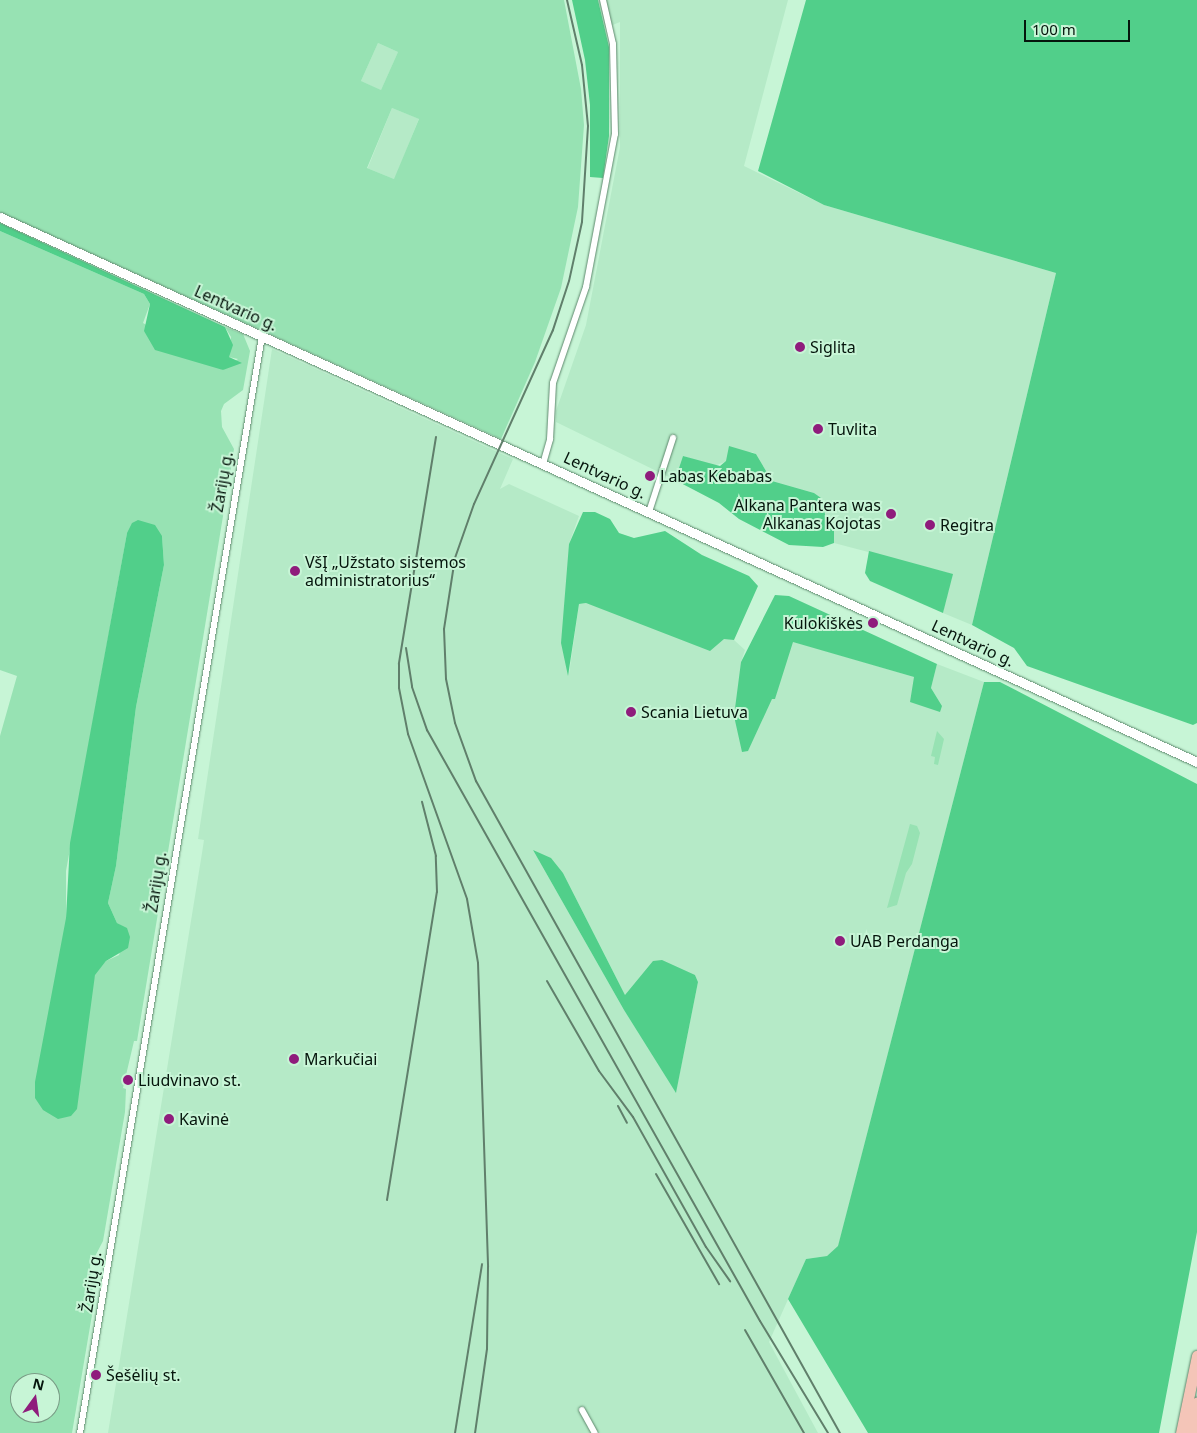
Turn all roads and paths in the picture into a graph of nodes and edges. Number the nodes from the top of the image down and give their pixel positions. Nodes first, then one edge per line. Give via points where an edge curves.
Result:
1 (603, 0) edge
2 (0, 217) edge
3 (262, 336) junction
4 (673, 438) dead end
5 (543, 464) junction
6 (649, 512) junction
7 (1197, 762) edge
8 (1197, 1356) edge
9 (1197, 1403) edge
10 (582, 1410) dead end
11 (80, 1433) edge
12 (595, 1433) edge
13 (1181, 1433) edge
14 (1191, 1433) edge

1 - 5 street via 613,44 615,134 586,288 553,383 550,438
2 - 3 main road, Lentvario g.
3 - 5 main road, Lentvario g.
3 - 11 street, Žarijų g.
4 - 6 street
5 - 6 main road, Lentvario g.
6 - 7 main road, Lentvario g.
8 - 13 highway
9 - 14 highway
10 - 12 street

